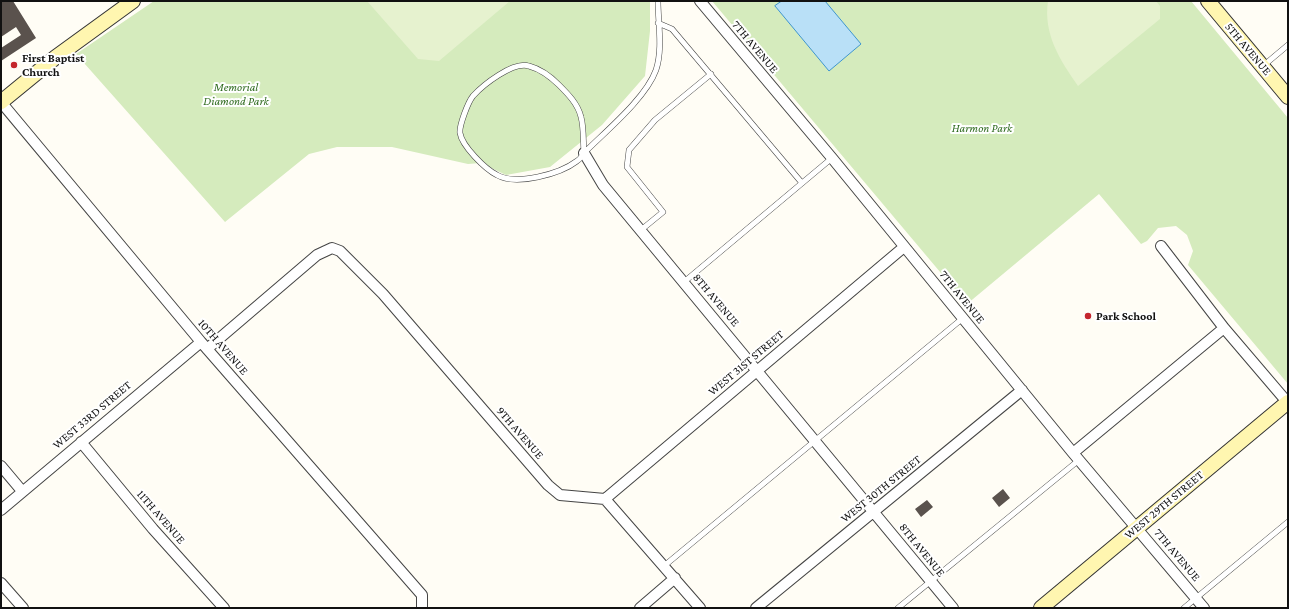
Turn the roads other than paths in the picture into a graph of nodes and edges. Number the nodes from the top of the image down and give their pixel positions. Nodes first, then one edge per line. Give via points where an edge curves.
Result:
1 (133, 1) edge
2 (658, 1) edge
3 (700, 1) edge
4 (1208, 1) edge
5 (658, 23) junction
6 (1288, 46) edge
7 (1263, 66) junction
8 (711, 74) junction
9 (1288, 97) edge
10 (1, 102) edge
11 (584, 153) junction
12 (832, 158) junction
13 (802, 183) junction
14 (641, 230) junction
15 (1161, 246) dead end
16 (904, 247) junction
17 (332, 248) joint
18 (684, 282) junction
19 (963, 318) junction
20 (1224, 328) junction
21 (204, 345) junction
22 (758, 370) junction
23 (1022, 390) junction
24 (1288, 402) edge
25 (816, 440) junction
26 (81, 442) junction
27 (1076, 456) junction
28 (1, 466) edge
29 (22, 491) junction
30 (606, 498) junction
31 (1, 510) edge
32 (874, 511) junction
33 (1288, 522) edge
34 (1137, 528) junction
35 (664, 566) junction
36 (675, 578) junction
37 (930, 581) junction
38 (1, 583) edge
39 (1196, 598) junction
40 (23, 608) edge
41 (224, 608) edge
42 (422, 608) edge
43 (640, 608) edge
44 (700, 608) edge
45 (756, 608) edge
46 (898, 608) edge
47 (953, 608) edge
48 (1041, 608) edge
49 (1184, 608) edge
50 (1204, 608) edge

1 - 10 street via 56,57
2 - 5 lane
3 - 12 street, 7TH AVENUE
4 - 7 street, 5TH AVENUE
5 - 8 lane via 672,29
5 - 11 lane via 656,70 608,132
6 - 7 lane
7 - 9 street, 5TH AVENUE
8 - 13 lane
8 - 14 lane via 655,120 629,150 627,167 663,212
10 - 21 street, 10TH AVENUE
11 - 11 lane via 581,116 572,97 551,77 528,65 510,68 493,78 472,97 459,132 462,141 478,160 497,176 518,180 548,175 578,161
11 - 14 street, 8TH AVENUE via 604,185
12 - 13 lane
12 - 16 street, 7TH AVENUE
13 - 18 lane
14 - 18 street, 8TH AVENUE
15 - 20 street
16 - 19 street, 7TH AVENUE
16 - 22 street, WEST 31ST STREET
17 - 21 street, WEST 33RD STREET via 317,255
17 - 30 street, 9TH AVENUE via 352,261 383,294 548,485 560,495
18 - 22 street, 8TH AVENUE
19 - 23 street, 7TH AVENUE
19 - 25 lane
20 - 24 street
20 - 27 street
21 - 26 street, WEST 33RD STREET
21 - 42 street, 10TH AVENUE via 422,595
22 - 25 street, 8TH AVENUE
22 - 30 street, WEST 31ST STREET
23 - 27 street, 7TH AVENUE
23 - 32 street, WEST 30TH STREET
24 - 34 street, WEST 29TH STREET
25 - 32 street, 8TH AVENUE
25 - 35 lane
26 - 29 street, WEST 33RD STREET
26 - 41 street, 11TH AVENUE via 153,529
27 - 34 street, 7TH AVENUE
27 - 37 lane
28 - 29 street
29 - 31 street, WEST 33RD STREET
30 - 35 street
32 - 37 street, 8TH AVENUE
32 - 45 street, WEST 30TH STREET
33 - 39 lane
34 - 39 street, 7TH AVENUE
34 - 48 street, WEST 29TH STREET
35 - 36 street
36 - 43 street
36 - 44 street
37 - 46 lane
37 - 47 street, 8TH AVENUE
38 - 40 street
39 - 49 lane
39 - 50 street, 7TH AVENUE

